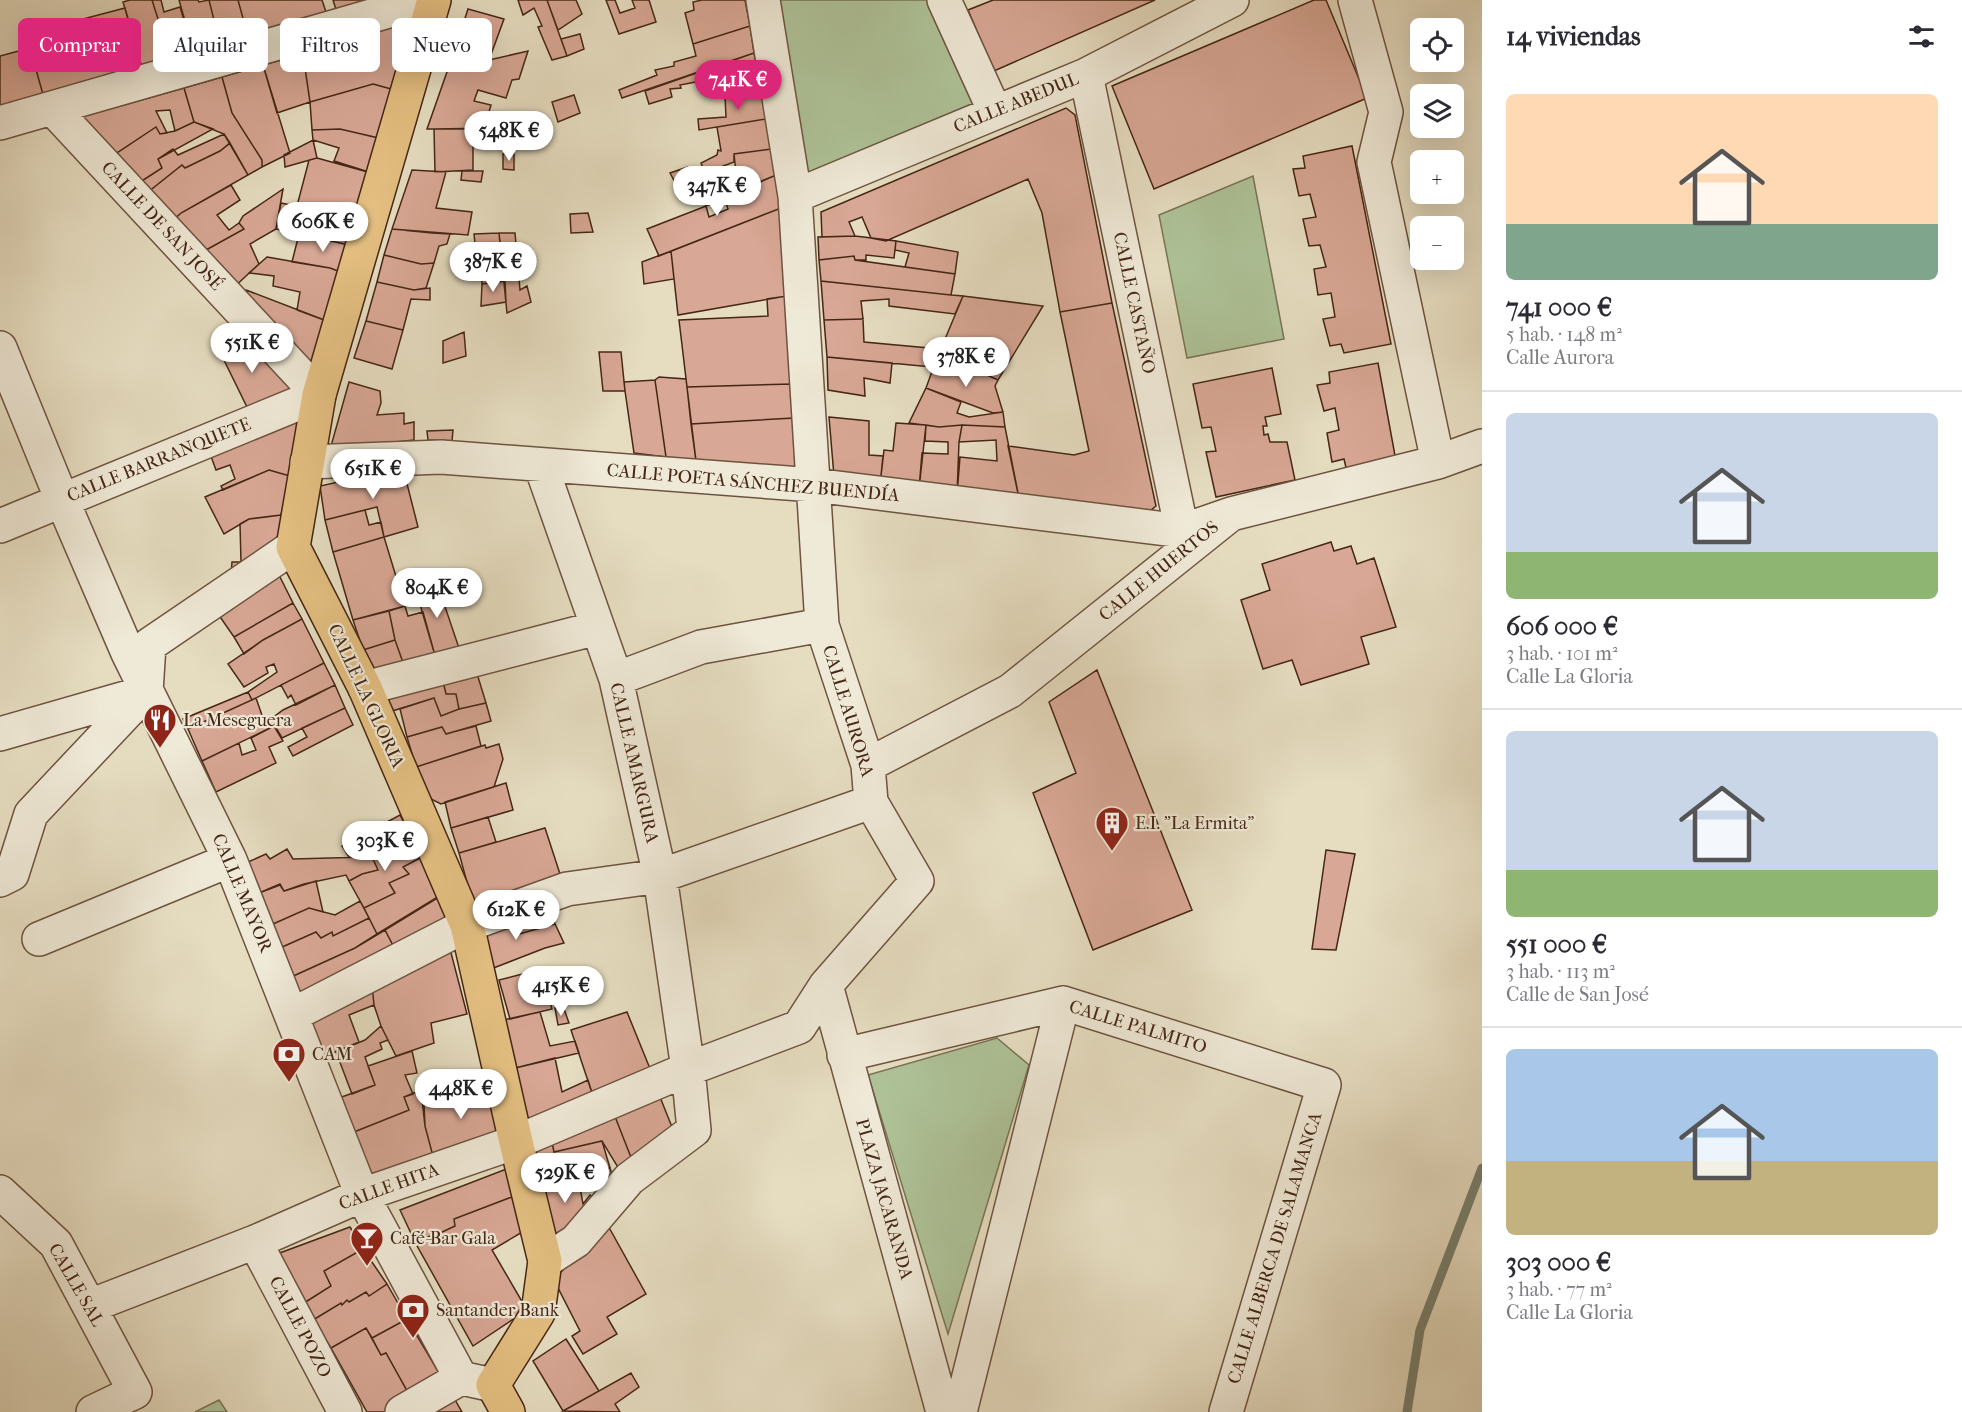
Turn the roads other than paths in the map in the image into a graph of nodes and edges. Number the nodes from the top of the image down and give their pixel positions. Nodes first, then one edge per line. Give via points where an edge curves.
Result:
1 (427, 0) edge
2 (434, 0) edge
3 (762, 0) edge
4 (944, 0) edge
5 (1232, 0) edge
6 (1355, 0) edge
7 (1086, 75) junction
8 (53, 109) junction
9 (996, 112) junction
10 (0, 123) edge
11 (795, 196) junction
12 (0, 348) edge
13 (319, 395) junction
14 (1482, 446) edge
15 (307, 462) junction
16 (1438, 462) junction
17 (541, 466) junction
18 (814, 485) junction
19 (62, 500) junction
20 (1231, 514) junction
21 (0, 526) edge
22 (1182, 531) junction
23 (293, 547) junction
24 (822, 625) junction
25 (597, 628) junction
26 (616, 679) junction
27 (366, 688) junction
28 (146, 692) junction
29 (0, 734) edge
30 (868, 765) junction
31 (871, 802) junction
32 (230, 860) junction
33 (660, 876) junction
34 (0, 880) edge
35 (467, 925) junction
36 (39, 939) dead end
37 (826, 985) junction
38 (1063, 1003) junction
39 (292, 1015) junction
40 (844, 1055) junction
41 (687, 1070) junction
42 (1324, 1085) joint
43 (516, 1142) junction
44 (0, 1192) edge
45 (363, 1195) junction
46 (255, 1242) junction
47 (544, 1261) junction
48 (90, 1306) junction
49 (461, 1378) junction
50 (500, 1398) edge
51 (93, 1412) edge
52 (345, 1412) edge
53 (402, 1412) edge
54 (944, 1412) edge
55 (960, 1412) edge
56 (1226, 1412) edge

1 - 8 street
2 - 13 main road
3 - 11 street, CALLE AURORA
4 - 9 street
5 - 7 street, CALLE ABEDUL
6 - 16 street via 1386,112 1374,162
7 - 9 street, CALLE ABEDUL
7 - 22 street, CALLE CASTAÑO
8 - 10 street
8 - 13 street, CALLE DE SAN JOSÉ
9 - 11 street, CALLE ABEDUL
11 - 18 street, CALLE AURORA
12 - 19 street, CALLE MAYOR
13 - 15 main road
13 - 19 street, CALLE BARRANQUETE
14 - 16 street, CALLE HUERTOS
15 - 17 street, CALLE POETA SÁNCHEZ BUENDÍA via 441,457
15 - 23 main road
16 - 20 street, CALLE HUERTOS
17 - 18 street, CALLE POETA SÁNCHEZ BUENDÍA
17 - 25 street, CALLE AMARGURA
18 - 22 street, CALLE POETA SÁNCHEZ BUENDÍA
18 - 24 street, CALLE AURORA
19 - 21 street, CALLE BARRANQUETE
19 - 28 street, CALLE MAYOR
20 - 22 street, CALLE POETA SÁNCHEZ BUENDÍA
20 - 30 street, CALLE HUERTOS via 1010,691
23 - 27 main road, CALLE LA GLORIA
23 - 28 street via 149,645
24 - 26 street via 701,647
24 - 30 street, CALLE AURORA
25 - 26 street, CALLE AMARGURA
25 - 27 street
26 - 33 street, CALLE AMARGURA
27 - 35 main road, CALLE LA GLORIA
28 - 29 street
28 - 32 street, CALLE MAYOR
28 - 34 street via 31,814 12,874
30 - 31 street, CALLE AURORA
31 - 33 street
31 - 37 street, CALLE AURORA via 917,881
32 - 36 street
32 - 39 street, CALLE MAYOR
33 - 35 street via 567,889
33 - 41 street, CALLE AMARGURA
35 - 39 street
35 - 43 main road, CALLE LA GLORIA
37 - 40 street, PLAZA JACARANDA
37 - 41 street, CALLE AURORA via 799,1027
38 - 40 street, CALLE PALMITO
38 - 42 street, CALLE PALMITO
38 - 55 street
39 - 45 street, CALLE MAYOR
40 - 54 street, PLAZA JACARANDA
41 - 43 street, CALLE HITA
41 - 47 street via 694,1130 629,1179 576,1241
42 - 56 street, CALLE ALBERCA DE SALAMANCA
43 - 45 street, CALLE HITA
43 - 47 main road, CALLE LA GLORIA
44 - 48 street, CALLE SAL via 56,1245
45 - 46 street, CALLE HITA
45 - 49 street, CALLE MAYOR
46 - 48 street, CALLE HITA
46 - 52 street, CALLE POZO
47 - 50 main road, CALLE LA GLORIA via 538,1312
48 - 51 street, CALLE SAL via 135,1392
49 - 50 street
49 - 53 street

